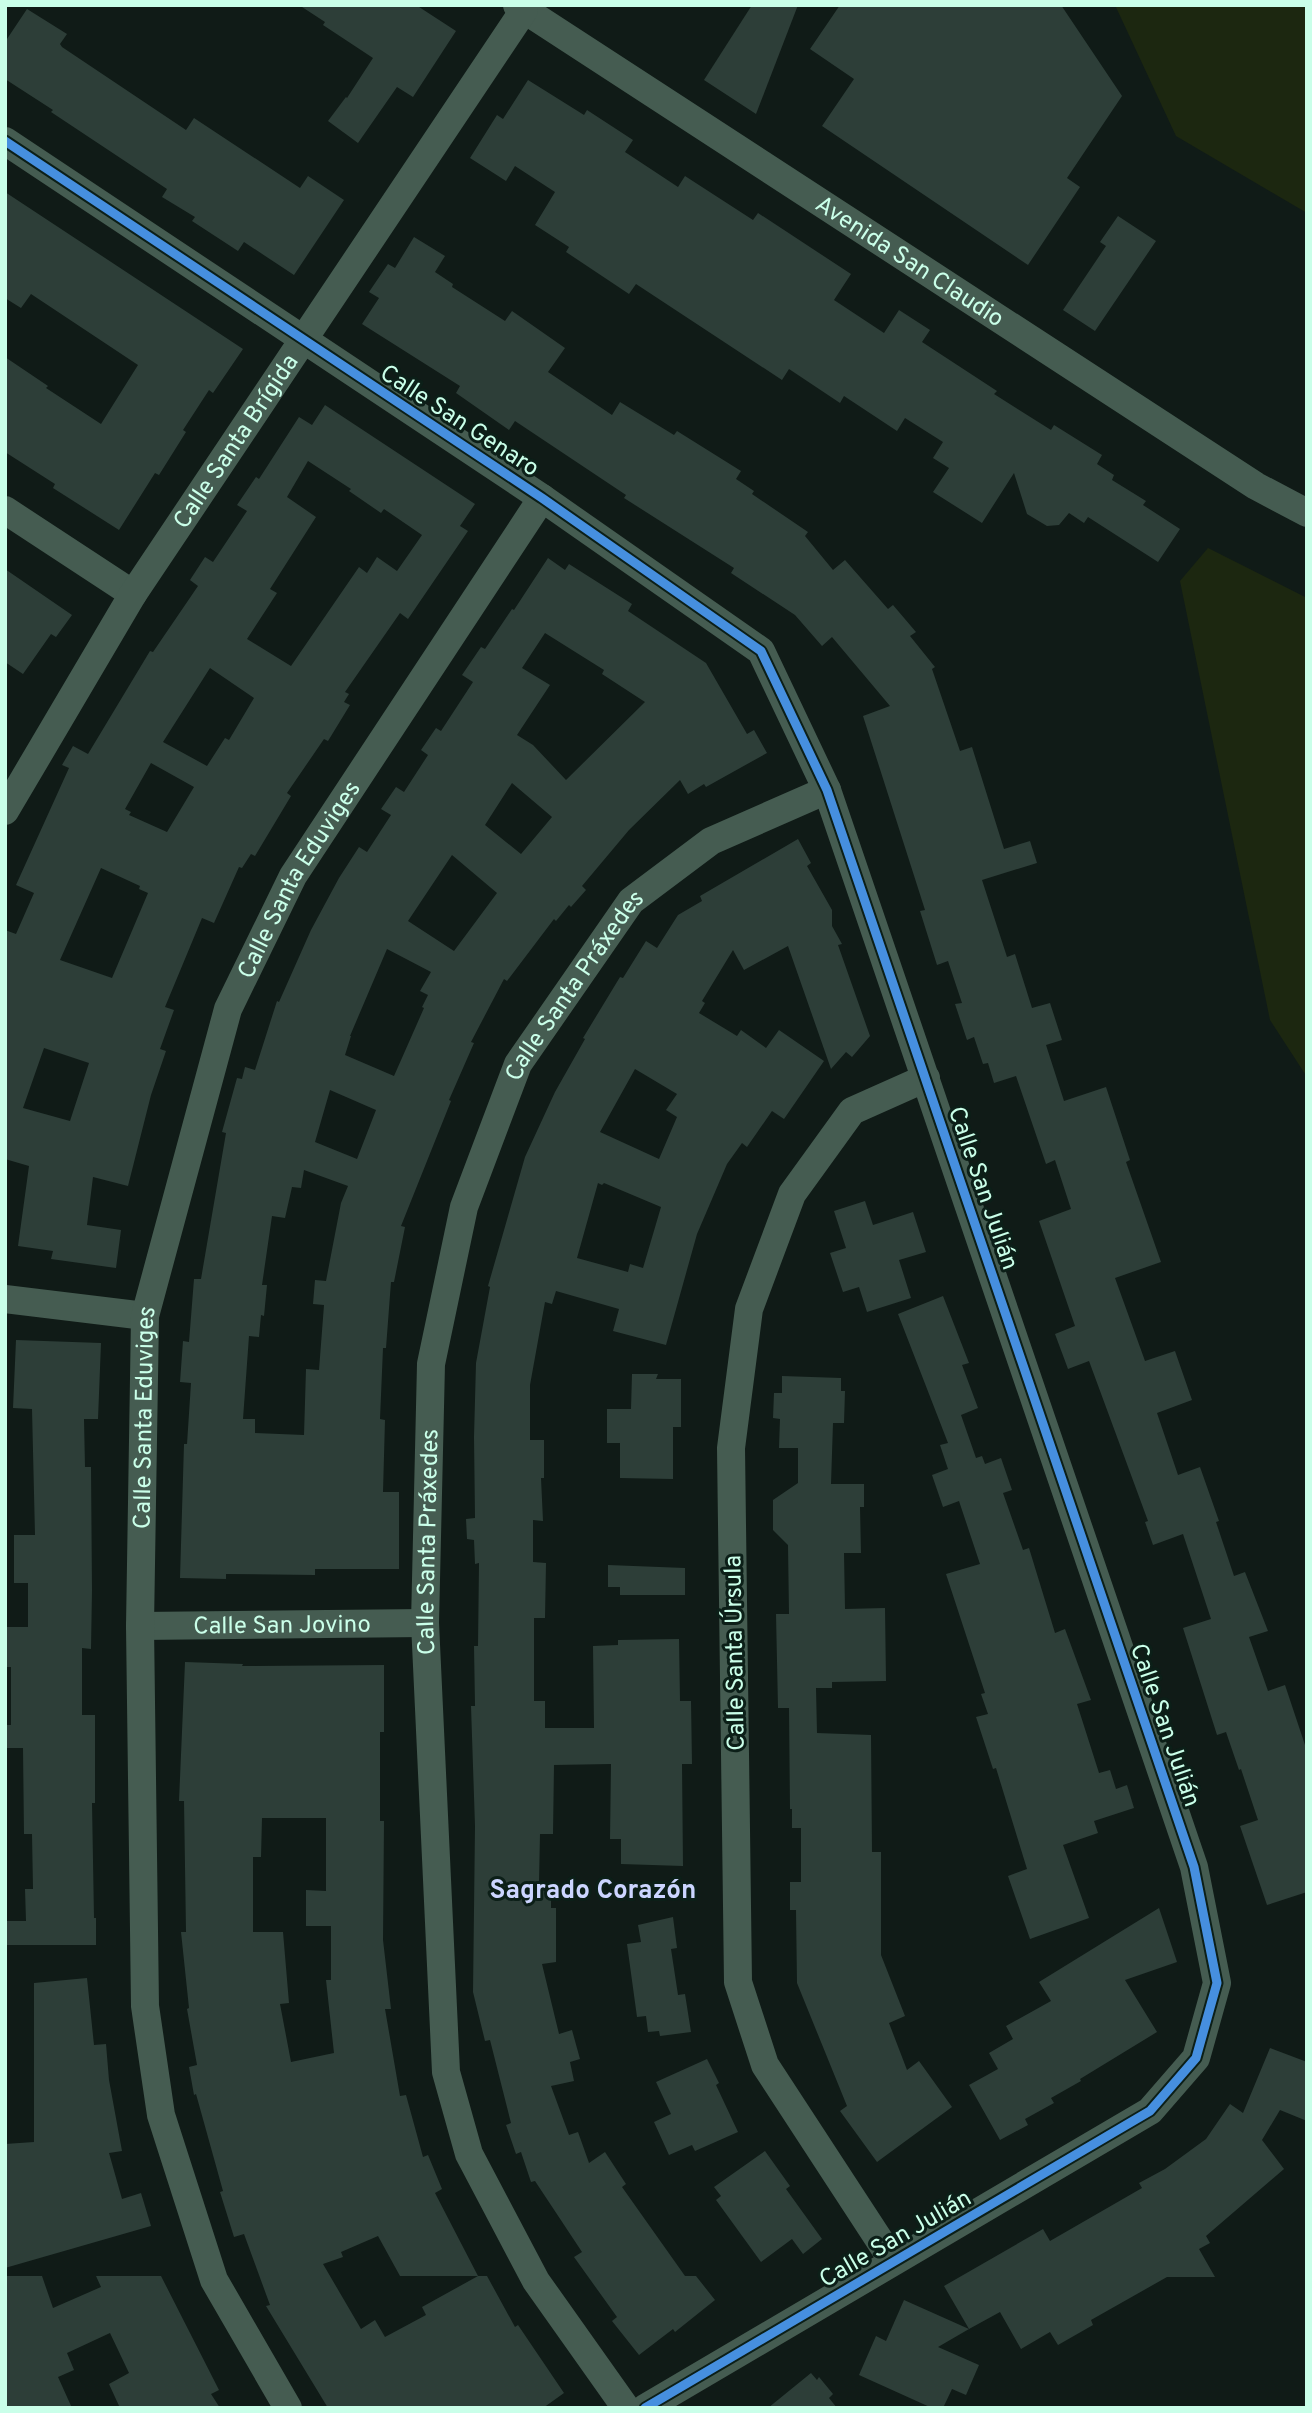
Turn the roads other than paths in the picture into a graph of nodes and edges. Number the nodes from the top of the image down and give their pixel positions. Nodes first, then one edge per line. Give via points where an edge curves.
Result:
1 (520, 8) edge
2 (5, 141) edge
3 (303, 340) junction
4 (542, 498) junction
5 (5, 510) edge
6 (1307, 513) edge
7 (132, 594) junction
8 (827, 790) junction
9 (5, 811) edge
10 (926, 1078) junction
11 (5, 1299) edge
12 (145, 1316) junction
13 (425, 1623) junction
14 (140, 1626) junction
15 (893, 2261) junction
16 (288, 2408) edge
17 (626, 2408) edge
18 (645, 2408) edge

1 - 3 street, Calle Santa Brígida
1 - 6 street, Avenida San Claudio via 1255,485
2 - 3 street, Calle San Genaro
3 - 4 street, Calle San Genaro
3 - 7 street, Calle Santa Brígida
4 - 8 street, Calle San Genaro via 761,651
4 - 12 street, Calle Santa Eduviges via 293,876 228,1009
5 - 7 street
7 - 9 street, Calle Santa Brígida
8 - 10 street, Calle San Julián
8 - 13 street, Calle Santa Práxedes via 711,841 631,901 518,1064 464,1207 431,1364
10 - 15 street, Calle Santa Úrsula via 852,1111 792,1194 750,1308 731,1448 738,1982 765,2065
10 - 15 street, Calle San Julián via 1194,1867 1217,1983 1196,2058 1150,2111
11 - 12 street
12 - 14 street, Calle Santa Eduviges
13 - 14 street, Calle San Jovino
13 - 17 street, Calle Santa Práxedes via 446,2072 469,2154 536,2281
14 - 16 street, Calle Santa Eduviges via 145,2006 161,2115 214,2280
15 - 18 street, Calle San Julián

